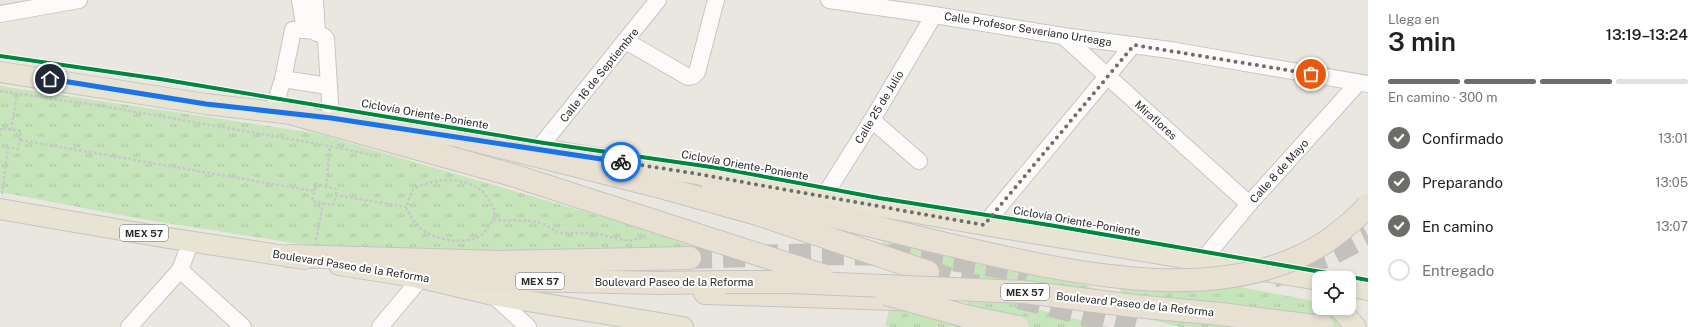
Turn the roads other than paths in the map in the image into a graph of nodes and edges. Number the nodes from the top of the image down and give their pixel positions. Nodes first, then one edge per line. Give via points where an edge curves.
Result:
1 (79, 0) edge
2 (300, 0) edge
3 (316, 0) edge
4 (658, 0) edge
5 (716, 0) edge
6 (829, 0) edge
7 (874, 3) edge
8 (0, 14) edge
9 (934, 15) junction
10 (311, 31) junction
11 (1063, 36) junction
12 (626, 41) junction
13 (1134, 45) junction
14 (1108, 77) junction
15 (284, 79) junction
16 (12, 80) edge
17 (1363, 83) edge
18 (328, 86) junction
19 (283, 113) junction
20 (331, 118) junction
21 (872, 120) junction
22 (465, 138) junction
23 (539, 148) junction
24 (598, 159) junction
25 (919, 161) dead end
26 (823, 198) junction
27 (1249, 204) junction
28 (1368, 205) edge
29 (0, 209) edge
30 (984, 225) junction
31 (191, 241) junction
32 (289, 256) junction
33 (690, 258) tunnel mouth
34 (1201, 262) junction
35 (180, 270) junction
36 (928, 272) tunnel mouth
37 (1280, 273) junction
38 (420, 278) junction
39 (1312, 279) edge
40 (660, 283) junction
41 (1356, 287) edge
42 (1312, 289) edge
43 (1368, 290) edge
44 (493, 295) junction
45 (1345, 315) edge
46 (639, 324) edge
47 (129, 327) edge
48 (243, 327) edge
49 (380, 327) edge
50 (528, 327) edge
51 (683, 327) edge
52 (1018, 327) edge
53 (1226, 327) edge
54 (1323, 327) edge
55 (1356, 327) edge

1 - 8 street
2 - 10 street
3 - 10 street
4 - 12 street, Calle 16 de Septiembre
5 - 12 street via 697,72 693,76 688,77
6 - 7 street, Calle Profesor Severiano Urteaga
7 - 9 street, Calle Profesor Severiano Urteaga
9 - 11 street, Calle Profesor Severiano Urteaga
9 - 21 street, Calle 25 de Julio
10 - 15 street via 292,32
10 - 18 street via 326,39
11 - 13 street, Calle Profesor Severiano Urteaga
11 - 14 street, Miraflores
12 - 23 street, Calle 16 de Septiembre
13 - 14 street
13 - 17 street, Calle Profesor Severiano Urteaga
14 - 27 street, Miraflores
14 - 30 street
15 - 18 street
15 - 19 street
16 - 19 main road
17 - 27 street, Calle 8 de Mayo
18 - 20 street
19 - 20 main road
19 - 52 highway, bridge via 512,175 862,288 965,316
20 - 22 main road
21 - 25 street
21 - 26 street, Calle 25 de Julio
22 - 23 main road
22 - 36 highway via 757,214
23 - 24 main road
24 - 26 main road via 692,173
24 - 28 highway, bridge via 933,242 1123,278 1233,278 1265,271 1311,252 1340,232
26 - 30 main road
27 - 34 street, Calle 8 de Mayo
29 - 31 main road, Boulevard Paseo de la Reforma / MEX 57
30 - 34 main road
31 - 32 main road, Boulevard Paseo de la Reforma / MEX 57
31 - 35 street
32 - 33 highway via 501,262
32 - 38 main road, Boulevard Paseo de la Reforma / MEX 57
34 - 37 main road
35 - 47 street
35 - 48 street
37 - 39 main road
37 - 42 main road
38 - 40 highway, Boulevard Paseo de la Reforma / MEX 57
38 - 44 main road
38 - 49 street
40 - 53 highway, bridge via 697,292 744,295 1056,304
40 - 54 highway, Boulevard Paseo de la Reforma / MEX 57, bridge via 790,282 1025,292
41 - 43 main road
44 - 46 main road
44 - 50 street
45 - 55 main road
46 - 51 main road

